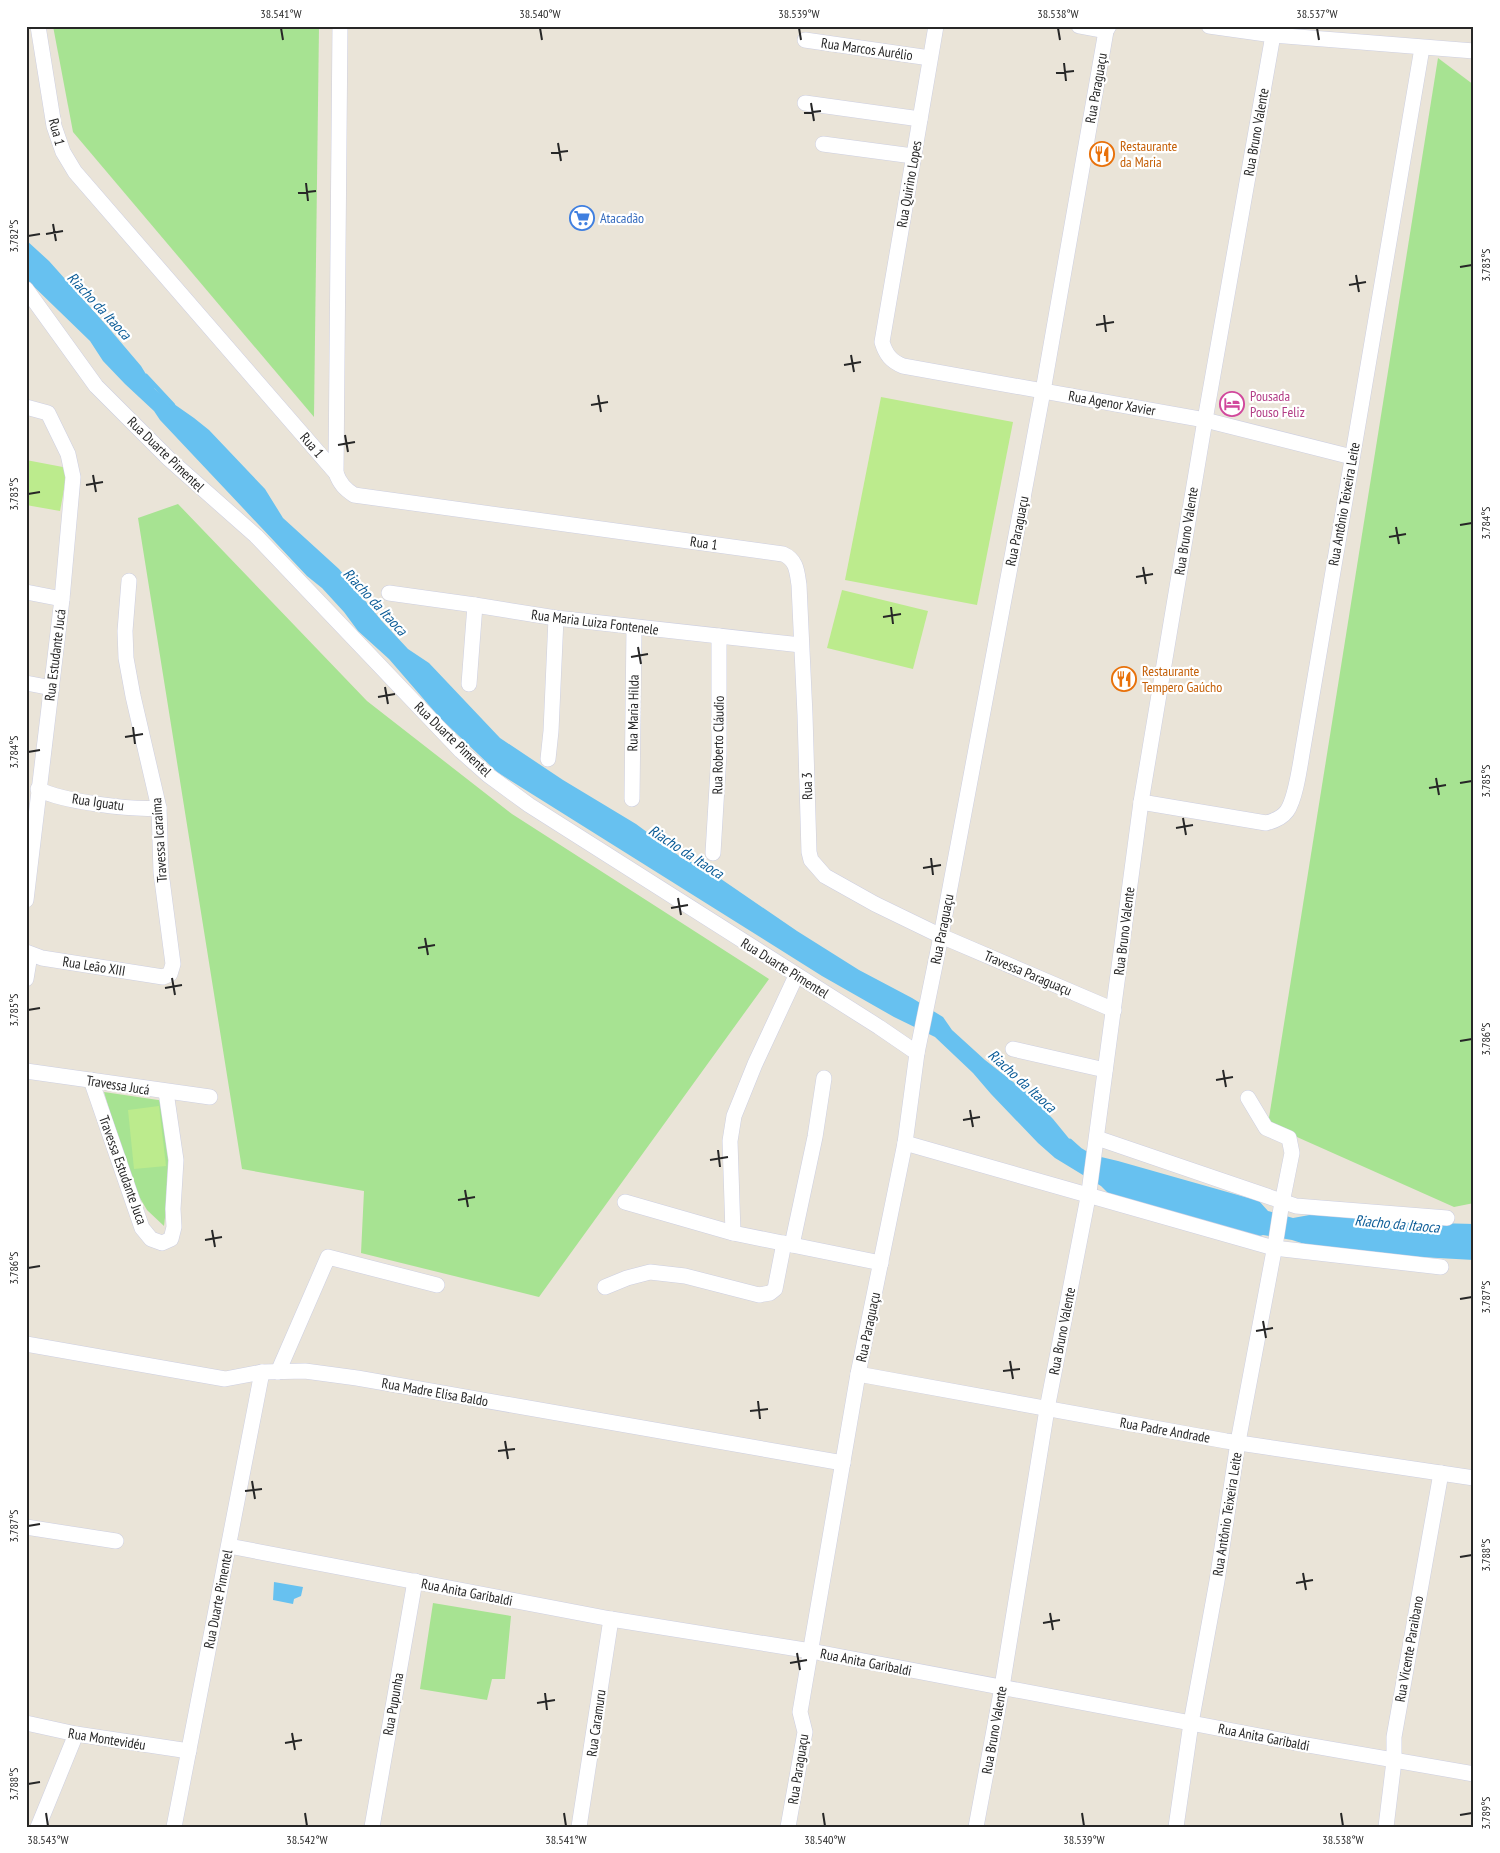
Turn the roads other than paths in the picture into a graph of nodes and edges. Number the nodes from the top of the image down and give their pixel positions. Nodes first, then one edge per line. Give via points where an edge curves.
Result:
1 (38, 26) edge
2 (340, 26) edge
3 (936, 26) edge
4 (1079, 26) edge
5 (1209, 26) edge
6 (1108, 28) edge
7 (1331, 33) edge
8 (1273, 34) junction
9 (804, 40) dead end
10 (1422, 48) junction
11 (1474, 51) edge
12 (930, 58) junction
13 (806, 103) dead end
14 (920, 119) junction
15 (823, 144) dead end
16 (913, 156) junction
17 (26, 289) edge
18 (882, 342) joint
19 (1043, 391) junction
20 (26, 407) edge
21 (1205, 420) junction
22 (1352, 457) junction
23 (336, 473) junction
24 (794, 561) joint
25 (129, 581) dead end
26 (26, 592) edge
27 (389, 593) dead end
28 (62, 599) junction
29 (475, 605) junction
30 (556, 618) junction
31 (634, 628) junction
32 (719, 636) junction
33 (801, 645) junction
34 (26, 683) edge
35 (469, 684) dead end
36 (52, 688) junction
37 (548, 759) dead end
38 (35, 781) edge
39 (632, 798) dead end
40 (1141, 802) junction
41 (159, 808) junction
42 (713, 853) dead end
43 (26, 900) edge
44 (941, 936) junction
45 (26, 952) edge
46 (26, 957) edge
47 (796, 976) junction
48 (163, 977) joint
49 (26, 979) edge
50 (1114, 1010) junction
51 (918, 1048) junction
52 (1014, 1049) dead end
53 (1105, 1070) junction
54 (26, 1071) edge
55 (824, 1078) dead end
56 (91, 1080) junction
57 (166, 1092) junction
58 (210, 1097) dead end
59 (1248, 1098) dead end
60 (1096, 1141) junction
61 (905, 1142) junction
62 (1089, 1193) junction
63 (625, 1202) dead end
64 (1281, 1205) junction
65 (1447, 1218) dead end
66 (732, 1233) junction
67 (788, 1244) junction
68 (1275, 1244) junction
69 (881, 1263) junction
70 (1441, 1267) dead end
71 (437, 1285) dead end
72 (605, 1287) dead end
73 (26, 1344) edge
74 (262, 1372) junction
75 (278, 1372) junction
76 (858, 1374) junction
77 (1047, 1409) junction
78 (1238, 1442) junction
79 (843, 1463) junction
80 (1441, 1473) junction
81 (1474, 1478) edge
82 (26, 1527) edge
83 (116, 1541) dead end
84 (229, 1546) junction
85 (415, 1582) junction
86 (611, 1619) junction
87 (811, 1651) junction
88 (1002, 1687) junction
89 (26, 1723) edge
90 (1191, 1723) junction
91 (76, 1734) junction
92 (189, 1751) junction
93 (1394, 1761) junction
94 (1474, 1774) edge
95 (38, 1827) edge
96 (174, 1827) edge
97 (372, 1827) edge
98 (579, 1827) edge
99 (788, 1827) edge
100 (976, 1827) edge
101 (1176, 1827) edge
102 (1386, 1827) edge

1 - 23 street, Rua 1 via 54,126 63,152 75,172
2 - 23 street
3 - 12 street, Rua Quirino Lopes
4 - 6 street
5 - 8 street
6 - 19 street, Rua Paraguaçu
7 - 8 street
7 - 10 street
8 - 21 street, Rua Bruno Valente
9 - 12 street, Rua Marcos Aurélio
10 - 11 street
10 - 22 street, Rua Antônio Teixeira Leite
12 - 14 street, Rua Quirino Lopes
13 - 14 street
14 - 16 street, Rua Quirino Lopes
15 - 16 street
16 - 18 street, Rua Quirino Lopes
17 - 47 street, Rua Duarte Pimentel via 96,386 169,459 256,536 461,751 530,805
18 - 19 street, Rua Agenor Xavier via 888,357 903,366
19 - 21 street, Rua Agenor Xavier
19 - 44 street, Rua Paraguaçu
20 - 28 street, Rua Estudante Jucá via 48,413 68,454 73,477
21 - 22 street, Rua Agenor Xavier
21 - 40 street, Rua Bruno Valente
22 - 40 street, Rua Antônio Teixeira Leite via 1303,748 1287,811 1279,819 1266,823
23 - 24 street, Rua 1 via 339,482 354,495 783,554
24 - 33 street, Rua 3 via 799,585
25 - 41 street, Travessa Icaraíma via 126,658
26 - 28 street
27 - 29 street, Rua Maria Luiza Fontenele
28 - 36 street, Rua Estudante Jucá
29 - 30 street, Rua Maria Luiza Fontenele
29 - 35 street
30 - 31 street, Rua Maria Luiza Fontenele
30 - 37 street
31 - 32 street, Rua Maria Luiza Fontenele
31 - 39 street, Rua Maria Hilda
32 - 33 street, Rua Maria Luiza Fontenele
32 - 42 street, Rua Roberto Cláudio via 719,753
33 - 44 street, Rua 3 via 811,860 825,876
34 - 36 street
36 - 38 street, Rua Estudante Jucá
38 - 41 street, Rua Iguatu via 58,797
38 - 43 street, Rua Estudante Jucá
40 - 50 street, Rua Bruno Valente
41 - 48 street, Travessa Icaraíma via 161,872 173,964 170,974
44 - 50 street, Travessa Paraguaçu
44 - 51 street, Rua Paraguaçu
45 - 48 street, Rua Leão XIII via 42,958
46 - 49 street via 29,961
47 - 51 street, Rua Duarte Pimentel
47 - 66 street via 734,1116 730,1141
50 - 53 street, Rua Bruno Valente
51 - 61 street, Rua Paraguaçu
52 - 53 street
53 - 60 street, Rua Bruno Valente
54 - 56 street, Travessa Jucá
55 - 67 street via 815,1137
56 - 57 street, Travessa Jucá
56 - 57 street, Travessa Estudante Juca via 142,1228 151,1239 162,1244 171,1239 174,1227 172,1209 176,1168
57 - 58 street, Travessa Jucá
59 - 64 street, Rua Antônio Teixeira Leite via 1266,1128 1291,1141 1292,1153
60 - 62 street, Rua Bruno Valente
60 - 64 street
61 - 62 street
61 - 69 street, Rua Paraguaçu
62 - 68 street
62 - 77 street, Rua Bruno Valente
63 - 66 street
64 - 65 street
64 - 68 street, Rua Antônio Teixeira Leite
66 - 67 street
67 - 69 street
67 - 72 street via 776,1289 770,1294 747,1293 685,1276 650,1272
68 - 70 street
68 - 78 street, Rua Antônio Teixeira Leite
69 - 76 street, Rua Paraguaçu
71 - 75 street via 328,1257
73 - 74 street, Rua Madre Elisa Baldo via 225,1379
74 - 75 street, Rua Madre Elisa Baldo
74 - 84 street, Rua Duarte Pimentel
75 - 79 street, Rua Madre Elisa Baldo via 305,1371 357,1378
76 - 77 street, Rua Padre Andrade
76 - 79 street, Rua Paraguaçu
77 - 78 street, Rua Padre Andrade
77 - 88 street, Rua Bruno Valente
78 - 80 street, Rua Padre Andrade
78 - 90 street, Rua Antônio Teixeira Leite
79 - 87 street, Rua Paraguaçu
80 - 81 street, Rua Padre Andrade
80 - 93 street, Rua Vicente Paraibano via 1394,1737
82 - 83 street
84 - 85 street, Rua Anita Garibaldi
84 - 92 street, Rua Duarte Pimentel
85 - 86 street, Rua Anita Garibaldi
85 - 97 street, Rua Pupunha
86 - 87 street, Rua Anita Garibaldi
86 - 98 street, Rua Caramuru
87 - 88 street, Rua Anita Garibaldi
87 - 99 street, Rua Paraguaçu via 800,1712 805,1732
88 - 90 street, Rua Anita Garibaldi
88 - 100 street, Rua Bruno Valente
89 - 91 street, Rua Montevidéu
90 - 93 street, Rua Anita Garibaldi
90 - 101 street, Rua Antônio Teixeira Leite
91 - 92 street, Rua Montevidéu
91 - 95 street
92 - 96 street, Rua Duarte Pimentel
93 - 94 street, Rua Anita Garibaldi
93 - 102 street, Rua Vicente Paraibano

